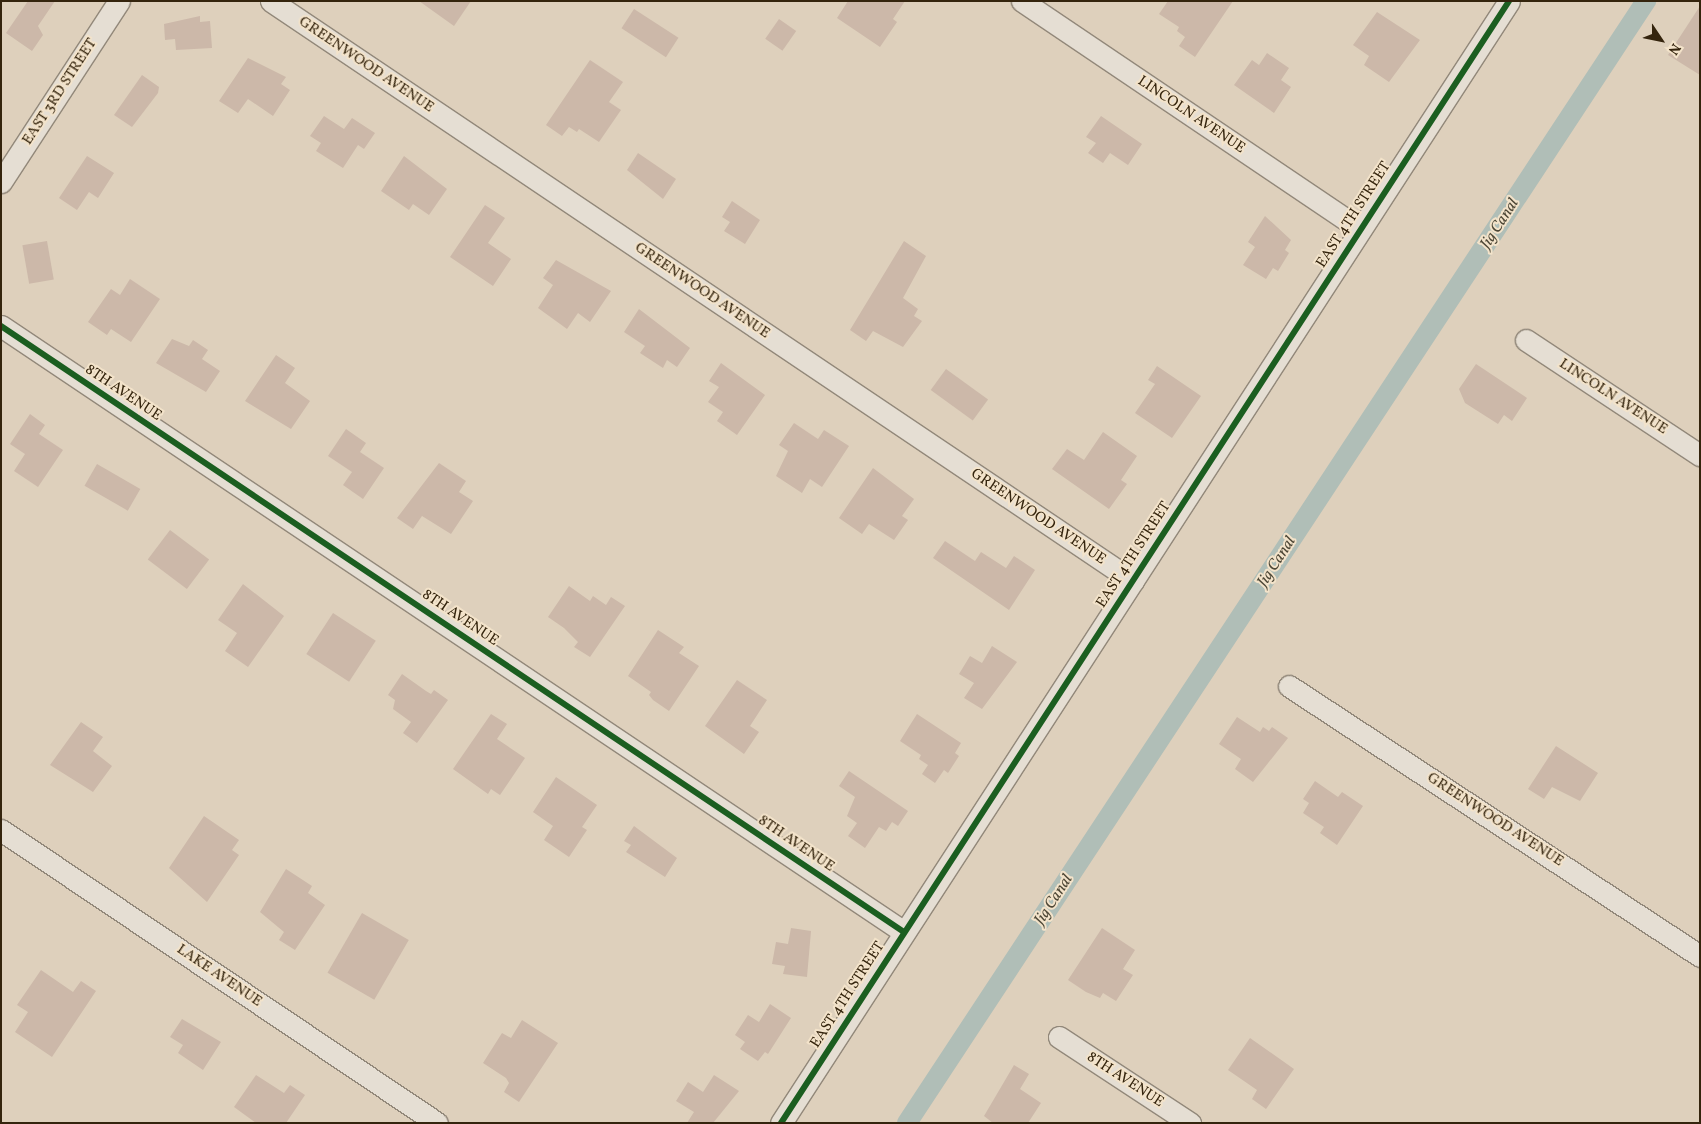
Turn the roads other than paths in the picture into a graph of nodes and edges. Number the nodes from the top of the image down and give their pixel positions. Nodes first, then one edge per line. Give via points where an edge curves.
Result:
1 (119, 1) edge
2 (271, 1) edge
3 (1022, 1) edge
4 (1509, 1) edge
5 (1, 182) edge
6 (1360, 229) junction
7 (1, 326) edge
8 (1526, 340) dead end
9 (1700, 454) edge
10 (1133, 581) junction
11 (1289, 686) dead end
12 (1, 830) edge
13 (904, 932) junction
14 (1700, 956) edge
15 (1060, 1037) dead end
16 (437, 1123) edge
17 (781, 1123) edge
18 (1190, 1123) edge

1 - 5 street, EAST 3RD STREET
2 - 10 street, GREENWOOD AVENUE
3 - 6 street, LINCOLN AVENUE
4 - 6 street, EAST 4TH STREET
6 - 10 street, EAST 4TH STREET
7 - 13 street, 8TH AVENUE
8 - 9 street, LINCOLN AVENUE
10 - 13 street, EAST 4TH STREET
11 - 14 street, GREENWOOD AVENUE
12 - 16 street, LAKE AVENUE
13 - 17 street, EAST 4TH STREET
15 - 18 street, 8TH AVENUE

